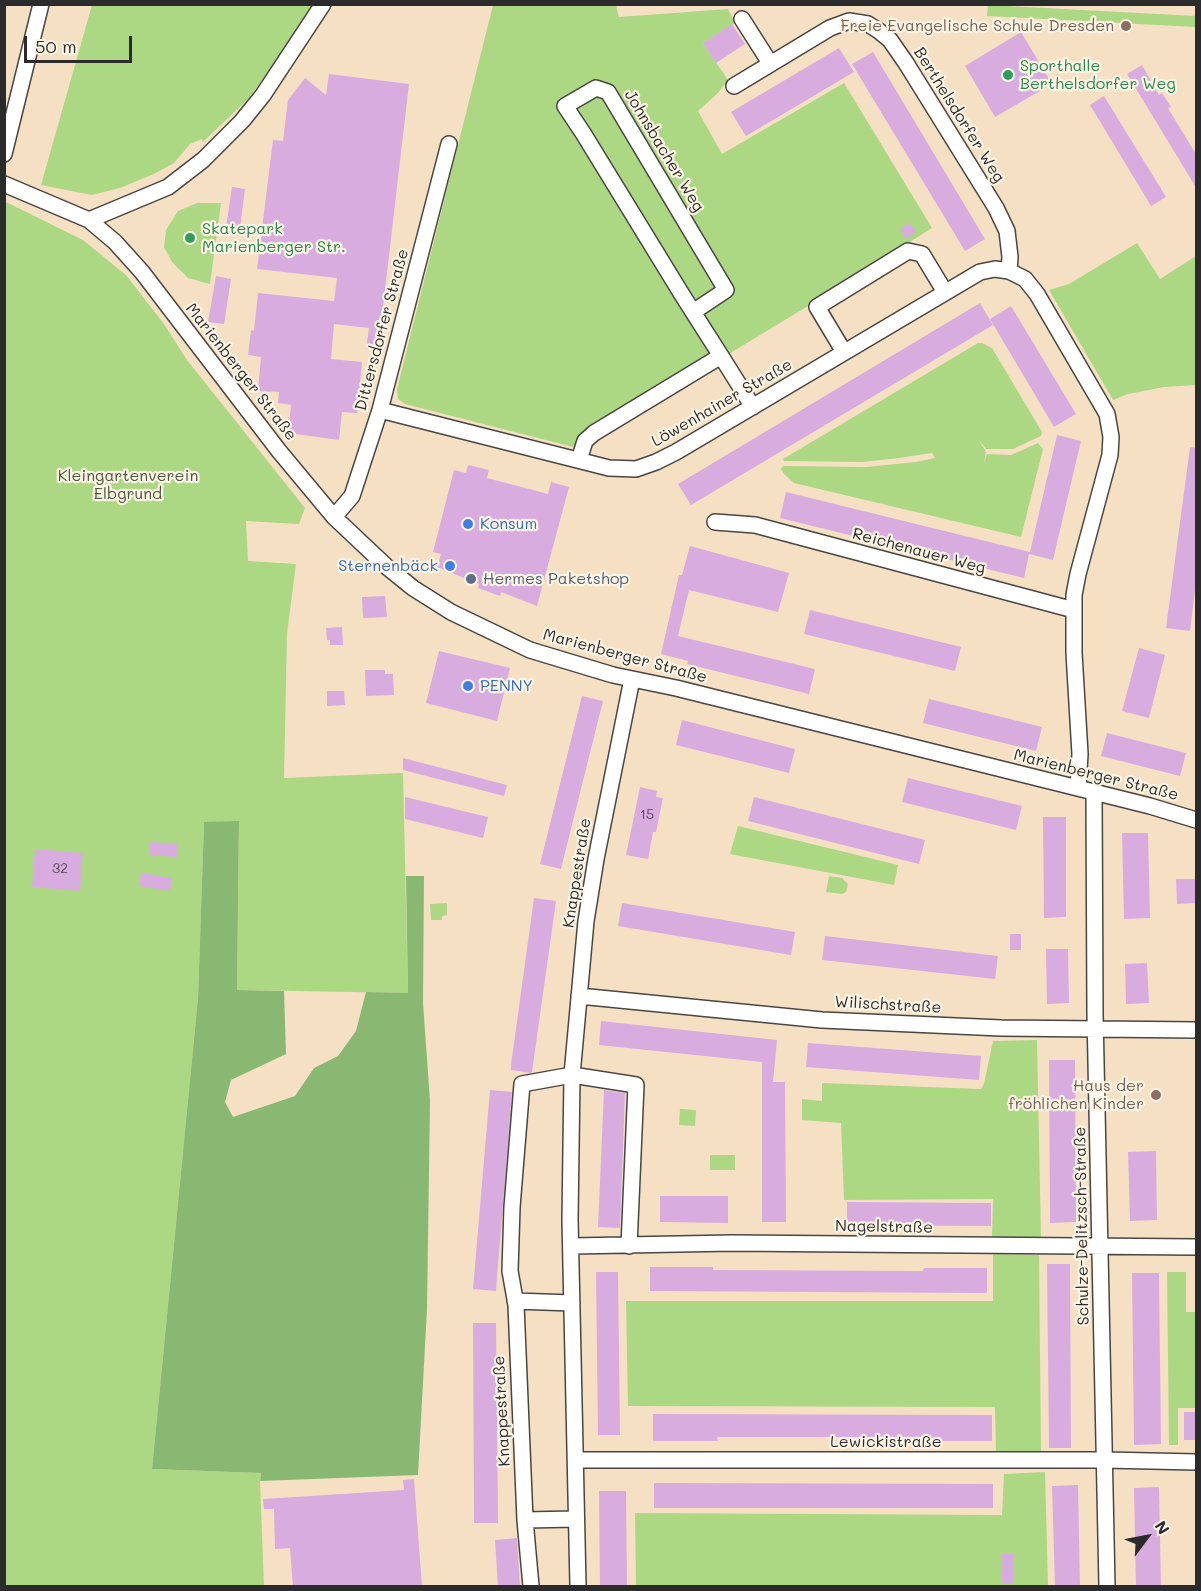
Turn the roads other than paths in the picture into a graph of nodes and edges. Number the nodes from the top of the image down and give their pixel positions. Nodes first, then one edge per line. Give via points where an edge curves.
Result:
1 (41, 4) edge
2 (323, 4) edge
3 (742, 19) dead end
4 (770, 63) junction
5 (734, 86) dead end
6 (449, 144) dead end
7 (4, 154) edge
8 (4, 184) edge
9 (89, 220) junction
10 (1009, 271) junction
11 (945, 292) junction
12 (693, 312) junction
13 (844, 352) junction
14 (721, 356) junction
15 (753, 407) junction
16 (380, 410) junction
17 (579, 460) junction
18 (333, 517) junction
19 (715, 522) dead end
20 (1074, 610) junction
21 (632, 679) junction
22 (1078, 788) junction
23 (1094, 792) junction
24 (1197, 820) edge
25 (579, 996) junction
26 (1096, 1030) junction
27 (1197, 1030) edge
28 (572, 1075) junction
29 (572, 1246) junction
30 (629, 1246) junction
31 (1101, 1247) junction
32 (1197, 1247) edge
33 (515, 1301) junction
34 (572, 1303) junction
35 (576, 1460) junction
36 (1105, 1460) junction
37 (1197, 1462) edge
38 (576, 1519) junction
39 (525, 1520) junction
40 (531, 1587) edge
41 (578, 1587) edge
42 (1107, 1587) edge

1 - 7 street
2 - 9 street via 263,95 209,154 168,188
3 - 4 street
4 - 5 street, Berthelsdorfer Weg
4 - 10 street, Berthelsdorfer Weg via 849,21 868,24 890,40 996,208 1007,231
6 - 16 street, Dittersdorfer Straße
8 - 9 street, Marienberger Straße
9 - 18 street, Marienberger Straße via 142,272
10 - 11 street, Löwenhainer Straße via 980,272
10 - 20 street via 1025,279 1037,294 1107,414 1110,455 1078,574
11 - 13 street, Löwenhainer Straße
11 - 13 street via 922,254 908,251 817,307
12 - 12 street, Johnsbacher Weg via 726,290 608,92 596,88 565,106
12 - 14 street, Johnsbacher Weg
13 - 15 street, Löwenhainer Straße
14 - 15 street, Johnsbacher Weg
14 - 17 street via 594,433 585,441
15 - 17 street, Löwenhainer Straße via 646,466 622,470
16 - 17 street, Löwenhainer Straße
16 - 18 street, Dittersdorfer Straße via 352,496
18 - 21 street, Marienberger Straße via 413,588 451,612 530,650
19 - 20 street, Reichenauer Weg via 752,522
20 - 22 street
21 - 22 street, Marienberger Straße
21 - 25 street, Knappestraße via 596,859
22 - 23 street, Marienberger Straße
23 - 24 street, Marienberger Straße
23 - 26 street, Schulze-Delitzsch-Straße
25 - 26 street, Wilischstraße via 822,1020
25 - 28 street, Knappestraße
26 - 27 street, Wilischstraße
26 - 31 street, Schulze-Delitzsch-Straße
28 - 29 street, Knappestraße
28 - 30 street, Knappestraße via 636,1086
28 - 33 street, Knappestraße via 522,1084 510,1260
29 - 30 street, Nagelstraße
29 - 34 street, Knappestraße
30 - 31 street, Nagelstraße via 741,1243
31 - 32 street, Nagelstraße
31 - 36 street, Schulze-Delitzsch-Straße
33 - 34 street
33 - 39 street, Knappestraße
34 - 35 street, Knappestraße
35 - 36 street, Lewickistraße
35 - 38 street, Knappestraße
36 - 37 street, Lewickistraße
36 - 42 street, Schulze-Delitzsch-Straße
38 - 39 street
38 - 41 street, Knappestraße
39 - 40 street, Knappestraße

